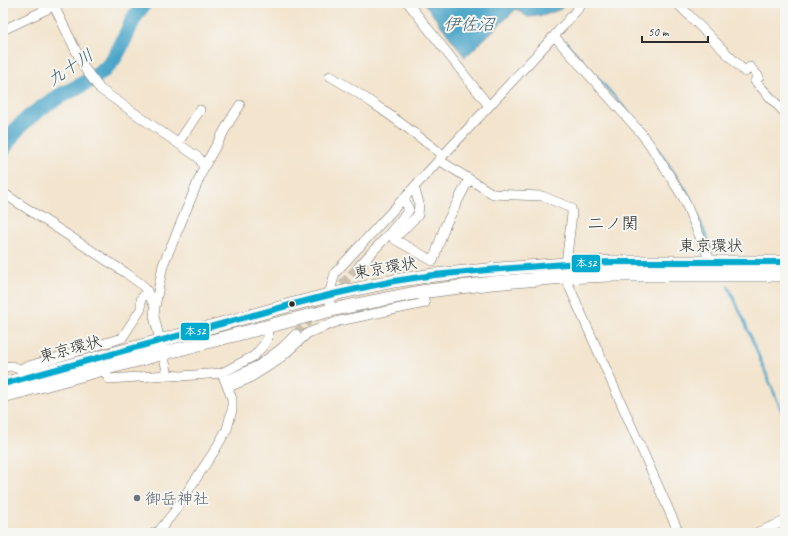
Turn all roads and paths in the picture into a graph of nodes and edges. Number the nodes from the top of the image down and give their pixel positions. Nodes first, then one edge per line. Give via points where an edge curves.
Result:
1 (408, 3) edge
2 (583, 3) edge
3 (677, 3) edge
4 (56, 4) edge
5 (3, 30) edge
6 (554, 36) junction
7 (330, 76) dead end
8 (240, 105) dead end
9 (489, 106) junction
10 (200, 110) dead end
11 (785, 113) edge
12 (178, 143) junction
13 (441, 157) junction
14 (204, 167) junction
15 (469, 179) junction
16 (414, 187) junction
17 (3, 193) edge
18 (404, 198) junction
19 (785, 262) edge
20 (711, 263) junction
21 (359, 266) tunnel mouth
22 (566, 270) junction
23 (785, 275) edge
24 (147, 291) junction
25 (420, 292) junction
26 (329, 295) junction
27 (155, 307) junction
28 (331, 310) junction
29 (267, 326) junction
30 (296, 334) tunnel mouth
31 (160, 340) junction
32 (163, 353) junction
33 (3, 367) edge
34 (103, 368) junction
35 (24, 373) junction
36 (168, 375) junction
37 (225, 380) junction
38 (3, 384) edge
39 (3, 396) edge
40 (785, 520) edge
41 (158, 532) edge
42 (679, 533) edge
43 (756, 533) edge

1 - 9 street
2 - 6 street
3 - 11 street via 745,72 750,67 759,77 755,82
4 - 5 street
4 - 12 street via 85,70 100,88
6 - 9 street
6 - 20 street via 650,145 683,196
7 - 13 street via 405,126
8 - 14 street
9 - 13 street
10 - 12 street
12 - 14 street via 199,158
13 - 15 street
13 - 16 street
14 - 27 street via 162,265
15 - 16 street via 445,226 433,262 394,239 418,215
15 - 22 street via 493,194 542,196 571,208
16 - 18 street
17 - 24 street via 126,273
18 - 21 street via 409,210
18 - 26 street via 335,273
19 - 20 highway, 東京環状
20 - 22 highway, 東京環状 via 612,262
22 - 23 highway, 東京環状 via 610,275
22 - 25 highway, 東京環状
22 - 26 highway, 東京環状 via 434,276 394,281
22 - 42 street
24 - 27 street
24 - 35 street via 141,299 141,309 122,338
25 - 28 highway, 東京環状
25 - 37 street via 425,303 339,321 308,333 277,361 248,379
26 - 28 street
26 - 31 highway, 東京環状
27 - 31 street via 154,316
28 - 29 highway, 東京環状
29 - 32 highway, 東京環状
29 - 37 street via 268,338 258,351
30 - 37 street via 259,365
31 - 32 street
31 - 35 highway, 東京環状
32 - 34 highway, 東京環状
32 - 36 street
33 - 35 street via 12,366
34 - 36 street via 109,379
34 - 39 highway, 東京環状
35 - 38 highway, 東京環状
36 - 37 street
37 - 41 street via 232,399 227,429 180,503
40 - 43 street

